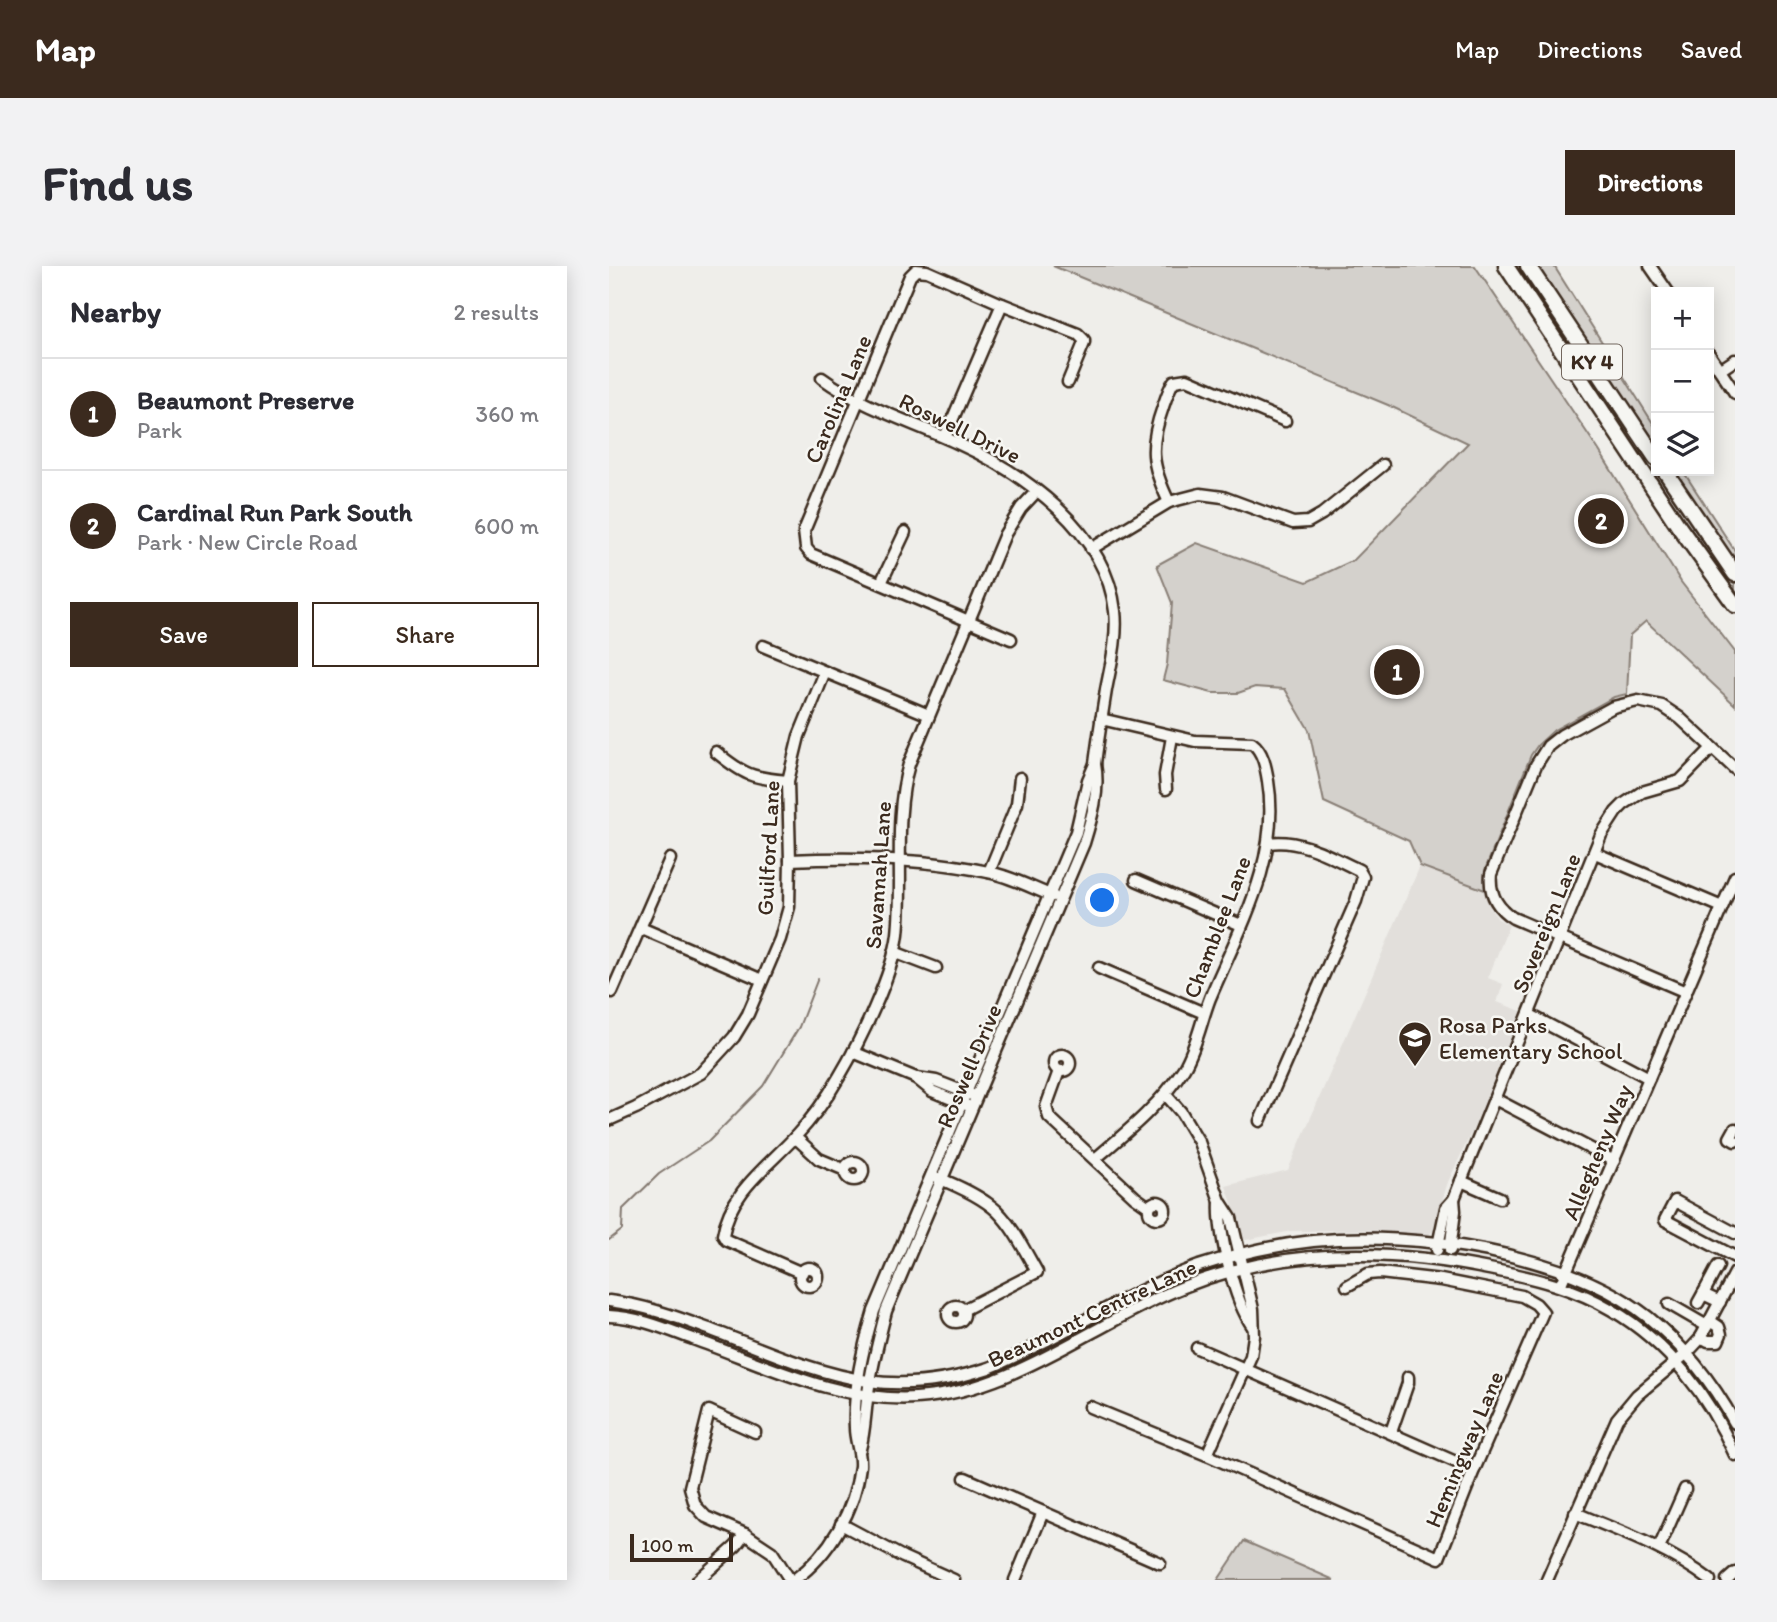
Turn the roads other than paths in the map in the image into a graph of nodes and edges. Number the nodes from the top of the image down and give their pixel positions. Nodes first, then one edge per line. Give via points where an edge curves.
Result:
1 (1506, 266) edge
2 (1528, 266) edge
3 (1650, 266) edge
4 (1665, 287) edge
5 (1002, 304) junction
6 (1735, 360) edge
7 (1714, 361) edge
8 (1720, 370) junction
9 (822, 378) dead end
10 (1068, 382) dead end
11 (1735, 393) edge
12 (858, 401) junction
13 (1285, 421) dead end
14 (945, 438) junction
15 (1651, 450) edge
16 (1383, 465) dead end
17 (1668, 476) edge
18 (1036, 492) junction
19 (1170, 502) junction
20 (905, 532) dead end
21 (1091, 549) junction
22 (1735, 574) edge
23 (881, 583) junction
24 (1735, 606) edge
25 (969, 619) junction
26 (1011, 639) dead end
27 (763, 646) dead end
28 (825, 672) junction
29 (929, 715) junction
30 (1101, 719) junction
31 (1172, 737) junction
32 (1712, 748) junction
33 (716, 752) dead end
34 (1735, 769) edge
35 (1020, 778) dead end
36 (788, 781) junction
37 (1166, 789) dead end
38 (1269, 843) junction
39 (1595, 853) junction
40 (670, 859) dead end
41 (790, 860) junction
42 (901, 860) junction
43 (989, 872) junction
44 (1735, 877) edge
45 (1136, 880) dead end
46 (1055, 897) junction
47 (1722, 907) junction
48 (1241, 925) junction
49 (641, 928) junction
50 (1560, 938) junction
51 (894, 952) junction
52 (936, 968) dead end
53 (1099, 968) dead end
54 (762, 980) junction
55 (612, 992) dead end
56 (1686, 992) junction
57 (1204, 1013) junction
58 (1530, 1015) junction
59 (853, 1052) junction
60 (1059, 1070) dead end
61 (916, 1078) junction
62 (1649, 1078) junction
63 (966, 1093) junction
64 (1166, 1095) junction
65 (1495, 1099) junction
66 (961, 1103) junction
67 (975, 1103) junction
68 (609, 1120) edge
69 (1260, 1121) dead end
70 (1735, 1129) edge
71 (795, 1137) junction
72 (1735, 1141) edge
73 (1095, 1159) junction
74 (1614, 1161) junction
75 (845, 1170) dead end
76 (931, 1175) junction
77 (942, 1180) junction
78 (1461, 1181) junction
79 (1500, 1198) dead end
80 (1454, 1199) junction
81 (1220, 1201) junction
82 (1149, 1207) dead end
83 (1735, 1233) edge
84 (1438, 1244) junction
85 (1451, 1246) junction
86 (1240, 1254) junction
87 (1228, 1257) junction
88 (1735, 1257) edge
89 (1435, 1258) junction
90 (1449, 1260) junction
91 (1718, 1266) dead end
92 (1243, 1268) junction
93 (1231, 1271) junction
94 (802, 1273) dead end
95 (1566, 1273) junction
96 (1735, 1273) edge
97 (1347, 1286) dead end
98 (1560, 1286) junction
99 (1721, 1299) junction
100 (609, 1301) edge
101 (1669, 1304) dead end
102 (963, 1310) dead end
103 (609, 1316) edge
104 (1708, 1323) junction
105 (1253, 1327) junction
106 (1701, 1337) junction
107 (1197, 1348) dead end
108 (1687, 1353) junction
109 (1675, 1362) junction
110 (1245, 1369) junction
111 (1408, 1377) dead end
112 (859, 1379) junction
113 (870, 1381) junction
114 (862, 1395) junction
115 (1090, 1406) dead end
116 (1735, 1423) edge
117 (755, 1432) dead end
118 (1391, 1432) junction
119 (1207, 1455) junction
120 (1735, 1455) edge
121 (1474, 1470) junction
122 (965, 1478) dead end
123 (1685, 1489) dead end
124 (1043, 1512) junction
125 (1575, 1513) junction
126 (841, 1524) junction
127 (745, 1534) junction
128 (1659, 1548) junction
129 (1160, 1563) dead end
130 (1735, 1573) edge
131 (698, 1580) edge
132 (792, 1580) edge
133 (954, 1580) edge
134 (1015, 1580) edge
135 (1547, 1580) edge
136 (1710, 1580) edge
137 (1727, 1580) edge

1 - 24 highway, KY 4
2 - 15 highway, KY 4
3 - 4 street
5 - 10 street, Carolina Lane via 1081,336 1084,343
5 - 12 street, Carolina Lane via 916,270
5 - 14 street
6 - 8 street
7 - 8 street
8 - 11 street
9 - 12 street, Roswell Drive
12 - 14 street, Roswell Drive
12 - 23 street, Carolina Lane via 804,531 805,545 811,554
13 - 19 street via 1187,379 1174,381 1152,447 1158,478
14 - 18 street, Roswell Drive via 981,454
16 - 19 street via 1308,522 1286,521 1216,495
17 - 22 highway
18 - 21 street, Roswell Drive via 1071,522
18 - 25 street, Savannah Lane via 1005,534
19 - 21 street
20 - 23 street
21 - 30 street, Roswell Drive via 1115,610 1115,640
23 - 25 street, Carolina Lane
25 - 26 street, Carolina Lane
25 - 29 street, Savannah Lane
27 - 28 street
28 - 29 street
28 - 36 street, Guilford Lane via 799,736
29 - 42 street, Savannah Lane via 905,776
30 - 31 street, Chamblee Lane
30 - 46 street, Roswell Drive via 1091,819
31 - 37 street
31 - 38 street, Chamblee Lane via 1248,742 1257,747 1269,786
32 - 34 street
32 - 39 street, Sovereign Lane via 1680,781 1642,792 1624,804 1608,822
32 - 50 street via 1669,710 1643,701 1613,707 1562,734 1548,747 1536,765 1490,882 1505,913
33 - 36 street via 740,772
35 - 43 street via 1017,804
36 - 41 street, Guilford Lane
38 - 48 street, Chamblee Lane
38 - 69 street via 1299,844 1359,870 1363,877
39 - 47 street
39 - 50 street, Sovereign Lane
40 - 49 street
41 - 42 street
41 - 54 street, Guilford Lane via 789,907
42 - 43 street
42 - 51 street, Savannah Lane
43 - 46 street
44 - 47 street, Allegheny Way
45 - 48 street
46 - 63 street, Roswell Drive
46 - 67 street, Roswell Drive
47 - 56 street, Allegheny Way
48 - 57 street, Chamblee Lane
49 - 54 street
49 - 55 street
50 - 56 street
50 - 58 street, Sovereign Lane
51 - 52 street
51 - 59 street, Savannah Lane
53 - 57 street
54 - 68 street, Guilford Lane via 734,1037 701,1073
56 - 62 street, Allegheny Way
57 - 64 street, Chamblee Lane via 1190,1058
58 - 62 street
58 - 65 street, Sovereign Lane
59 - 61 street
59 - 71 street, Savannah Lane
60 - 73 street via 1047,1113
61 - 63 street
61 - 66 street via 932,1091
62 - 74 street, Allegheny Way
63 - 66 street, Roswell Drive
63 - 67 street
64 - 73 street, Chamblee Lane
64 - 81 street via 1199,1142
65 - 74 street
65 - 78 street, Sovereign Lane
66 - 67 street
66 - 76 street, Roswell Drive
67 - 77 street, Roswell Drive
70 - 72 street via 1730,1139
71 - 75 street via 818,1159
71 - 94 street, Savannah Lane via 742,1191 723,1235
73 - 82 street
74 - 95 street, Allegheny Way
76 - 77 street
76 - 112 street, Roswell Drive via 874,1311
77 - 102 street via 996,1210 1037,1272
77 - 113 street, Roswell Drive via 886,1311
78 - 79 street
78 - 80 street, Sovereign Lane
80 - 84 street, Sovereign Lane via 1446,1208
80 - 85 street, Sovereign Lane
81 - 86 street via 1231,1218
81 - 87 street via 1219,1221
83 - 88 street via 1675,1200 1665,1220
84 - 85 street, Beaumont Centre Lane
84 - 86 street, Beaumont Centre Lane via 1338,1240
84 - 89 street, Sovereign Lane
85 - 90 street, Sovereign Lane
85 - 95 street, Beaumont Centre Lane via 1514,1257
86 - 87 street, Beaumont Centre Lane
86 - 92 street
87 - 93 street
87 - 113 street, Beaumont Centre Lane via 1152,1286 989,1368 947,1378
89 - 90 street, Beaumont Centre Lane
89 - 92 street, Beaumont Centre Lane via 1338,1254
90 - 98 street, Beaumont Centre Lane
91 - 99 street via 1703,1295
92 - 93 street, Beaumont Centre Lane
92 - 105 street
93 - 105 street via 1242,1311
93 - 114 street, Beaumont Centre Lane via 1154,1300 981,1386 912,1398
95 - 98 street, Allegheny Way
95 - 108 street, Beaumont Centre Lane via 1629,1304
96 - 99 street
97 - 121 street, Hemingway Lane via 1380,1273 1430,1279 1522,1296 1543,1312
98 - 109 street, Beaumont Centre Lane via 1625,1319
99 - 104 street
100 - 112 street, Beaumont Centre Lane via 655,1310 823,1371
101 - 104 street
103 - 114 street, Beaumont Centre Lane via 660,1327
104 - 106 street
104 - 106 street via 1719,1327 1721,1334 1717,1341
105 - 110 street
106 - 108 street
107 - 110 street
108 - 109 street
108 - 116 street, Beaumont Centre Lane
109 - 120 street, Beaumont Centre Lane via 1710,1405
109 - 125 street via 1617,1419
110 - 118 street
110 - 119 street
111 - 118 street
112 - 113 street, Beaumont Centre Lane
112 - 114 street, Roswell Drive
113 - 114 street, Roswell Drive
114 - 126 street via 865,1430 856,1486
115 - 119 street, Hemingway Lane
117 - 127 street via 709,1411 690,1487 695,1505 706,1517
118 - 121 street
119 - 121 street, Hemingway Lane via 1439,1558
122 - 124 street
123 - 128 street
124 - 129 street
124 - 134 street
125 - 128 street
125 - 135 street
126 - 132 street via 823,1553
126 - 133 street
127 - 131 street
127 - 132 street via 772,1552
128 - 136 street
130 - 137 street

